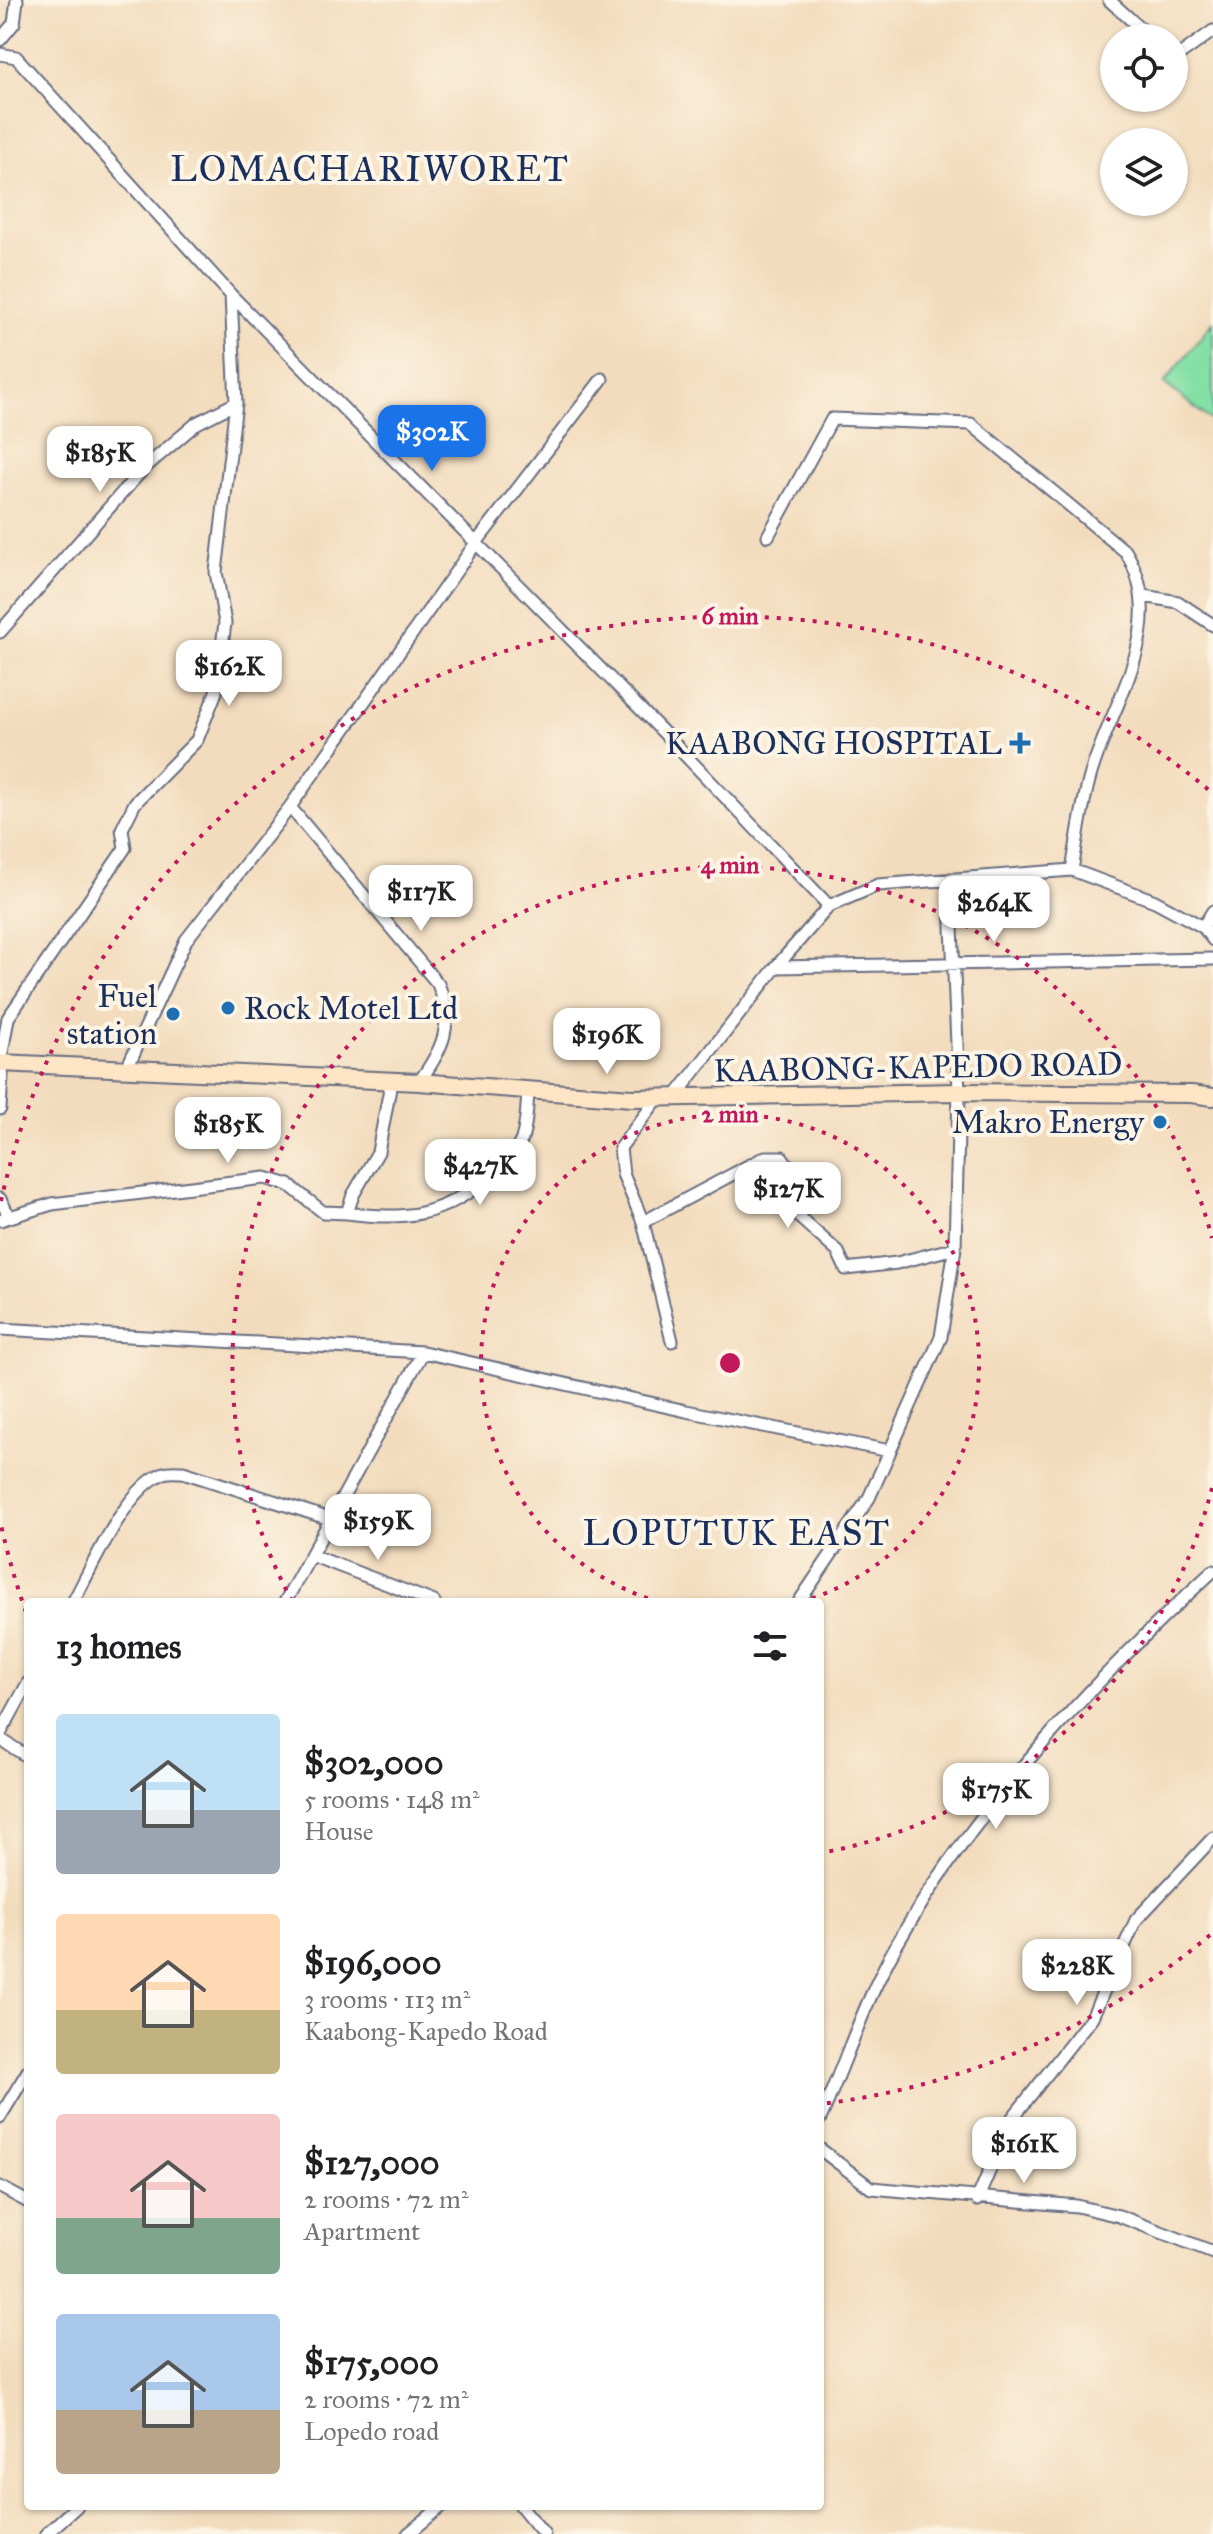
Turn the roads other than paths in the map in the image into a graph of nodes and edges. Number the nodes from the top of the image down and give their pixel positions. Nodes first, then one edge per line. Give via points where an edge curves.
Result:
1 (17, 0) edge
2 (1109, 0) edge
3 (1136, 24) edge
4 (1213, 31) edge
5 (0, 40) edge
6 (1188, 49) edge
7 (0, 54) edge
8 (231, 295) junction
9 (602, 379) dead end
10 (236, 403) junction
11 (768, 536) dead end
12 (476, 543) junction
13 (1144, 596) junction
14 (1213, 625) edge
15 (0, 632) edge
16 (290, 807) junction
17 (1072, 870) junction
18 (950, 879) junction
19 (829, 906) junction
20 (1213, 911) edge
21 (1203, 927) junction
22 (1213, 940) edge
23 (1213, 959) edge
24 (954, 962) junction
25 (776, 967) junction
26 (2, 1057) edge
27 (126, 1070) junction
28 (419, 1082) junction
29 (391, 1083) junction
30 (528, 1090) junction
31 (959, 1092) junction
32 (1213, 1097) edge
33 (666, 1098) junction
34 (0, 1109) edge
35 (0, 1199) edge
36 (347, 1213) junction
37 (4, 1218) edge
38 (643, 1222) junction
39 (955, 1248) junction
40 (0, 1329) edge
41 (672, 1341) dead end
42 (423, 1352) junction
43 (890, 1451) junction
44 (330, 1519) junction
45 (311, 1555) junction
46 (1213, 1571) edge
47 (75, 1598) edge
48 (287, 1598) edge
49 (424, 1598) edge
50 (802, 1598) edge
51 (24, 1691) edge
52 (0, 1737) edge
53 (24, 1754) edge
54 (1213, 1838) edge
55 (24, 2078) edge
56 (824, 2110) edge
57 (0, 2117) edge
58 (824, 2152) edge
59 (0, 2187) edge
60 (24, 2200) edge
61 (977, 2200) junction
62 (1213, 2252) edge
63 (73, 2510) edge
64 (437, 2510) edge
65 (524, 2510) edge
66 (46, 2534) edge
67 (408, 2534) edge
68 (544, 2534) edge

1 - 5 street via 14,23
2 - 3 street
4 - 6 street
7 - 8 street via 16,57
8 - 10 street
8 - 12 street
9 - 12 street
10 - 15 street via 197,423 151,461
10 - 26 street via 216,572 225,623 207,719 184,757 135,803 122,829 125,848 8,1018
11 - 13 street via 832,419 971,424 1126,552 1140,575
12 - 16 street
12 - 19 street
13 - 14 street via 1178,602
13 - 17 street via 1143,636 1091,772
16 - 27 street via 186,940
16 - 28 street via 438,984 447,1016 446,1036
17 - 18 street
17 - 21 street via 1155,901
18 - 19 street via 878,885
18 - 24 street
19 - 25 street
20 - 21 street
21 - 22 street
23 - 24 street
24 - 25 street
24 - 31 street
25 - 33 street
26 - 27 main road, KAABONG-KAPEDO ROAD
26 - 34 street
27 - 29 main road, KAABONG-KAPEDO ROAD
28 - 29 main road, KAABONG-KAPEDO ROAD
28 - 30 main road, KAABONG-KAPEDO ROAD
29 - 36 street via 378,1152
30 - 33 main road, KAABONG-KAPEDO ROAD
30 - 36 street via 521,1142 463,1198 420,1216
31 - 32 main road, KAABONG-KAPEDO ROAD
31 - 33 main road, KAABONG-KAPEDO ROAD
31 - 39 street
33 - 38 street via 620,1148 623,1174
35 - 37 street
36 - 37 street via 323,1212 289,1185 265,1178 52,1204
38 - 39 street via 765,1157 782,1157 806,1191 800,1218 838,1252 846,1269
38 - 41 street
39 - 43 street via 941,1337
40 - 42 street
42 - 43 street
42 - 44 street
43 - 50 street via 869,1498
44 - 45 street
44 - 47 street via 183,1472 165,1473 137,1496 113,1529
45 - 48 street
45 - 49 street
46 - 56 street via 1123,1654 1009,1783 936,1881 894,1949
51 - 52 street
52 - 53 street
54 - 61 street via 1136,1920 1092,2017 1011,2120
55 - 57 street
58 - 61 street via 871,2188
59 - 60 street
61 - 62 street via 1077,2206
63 - 66 street
64 - 67 street
65 - 68 street

